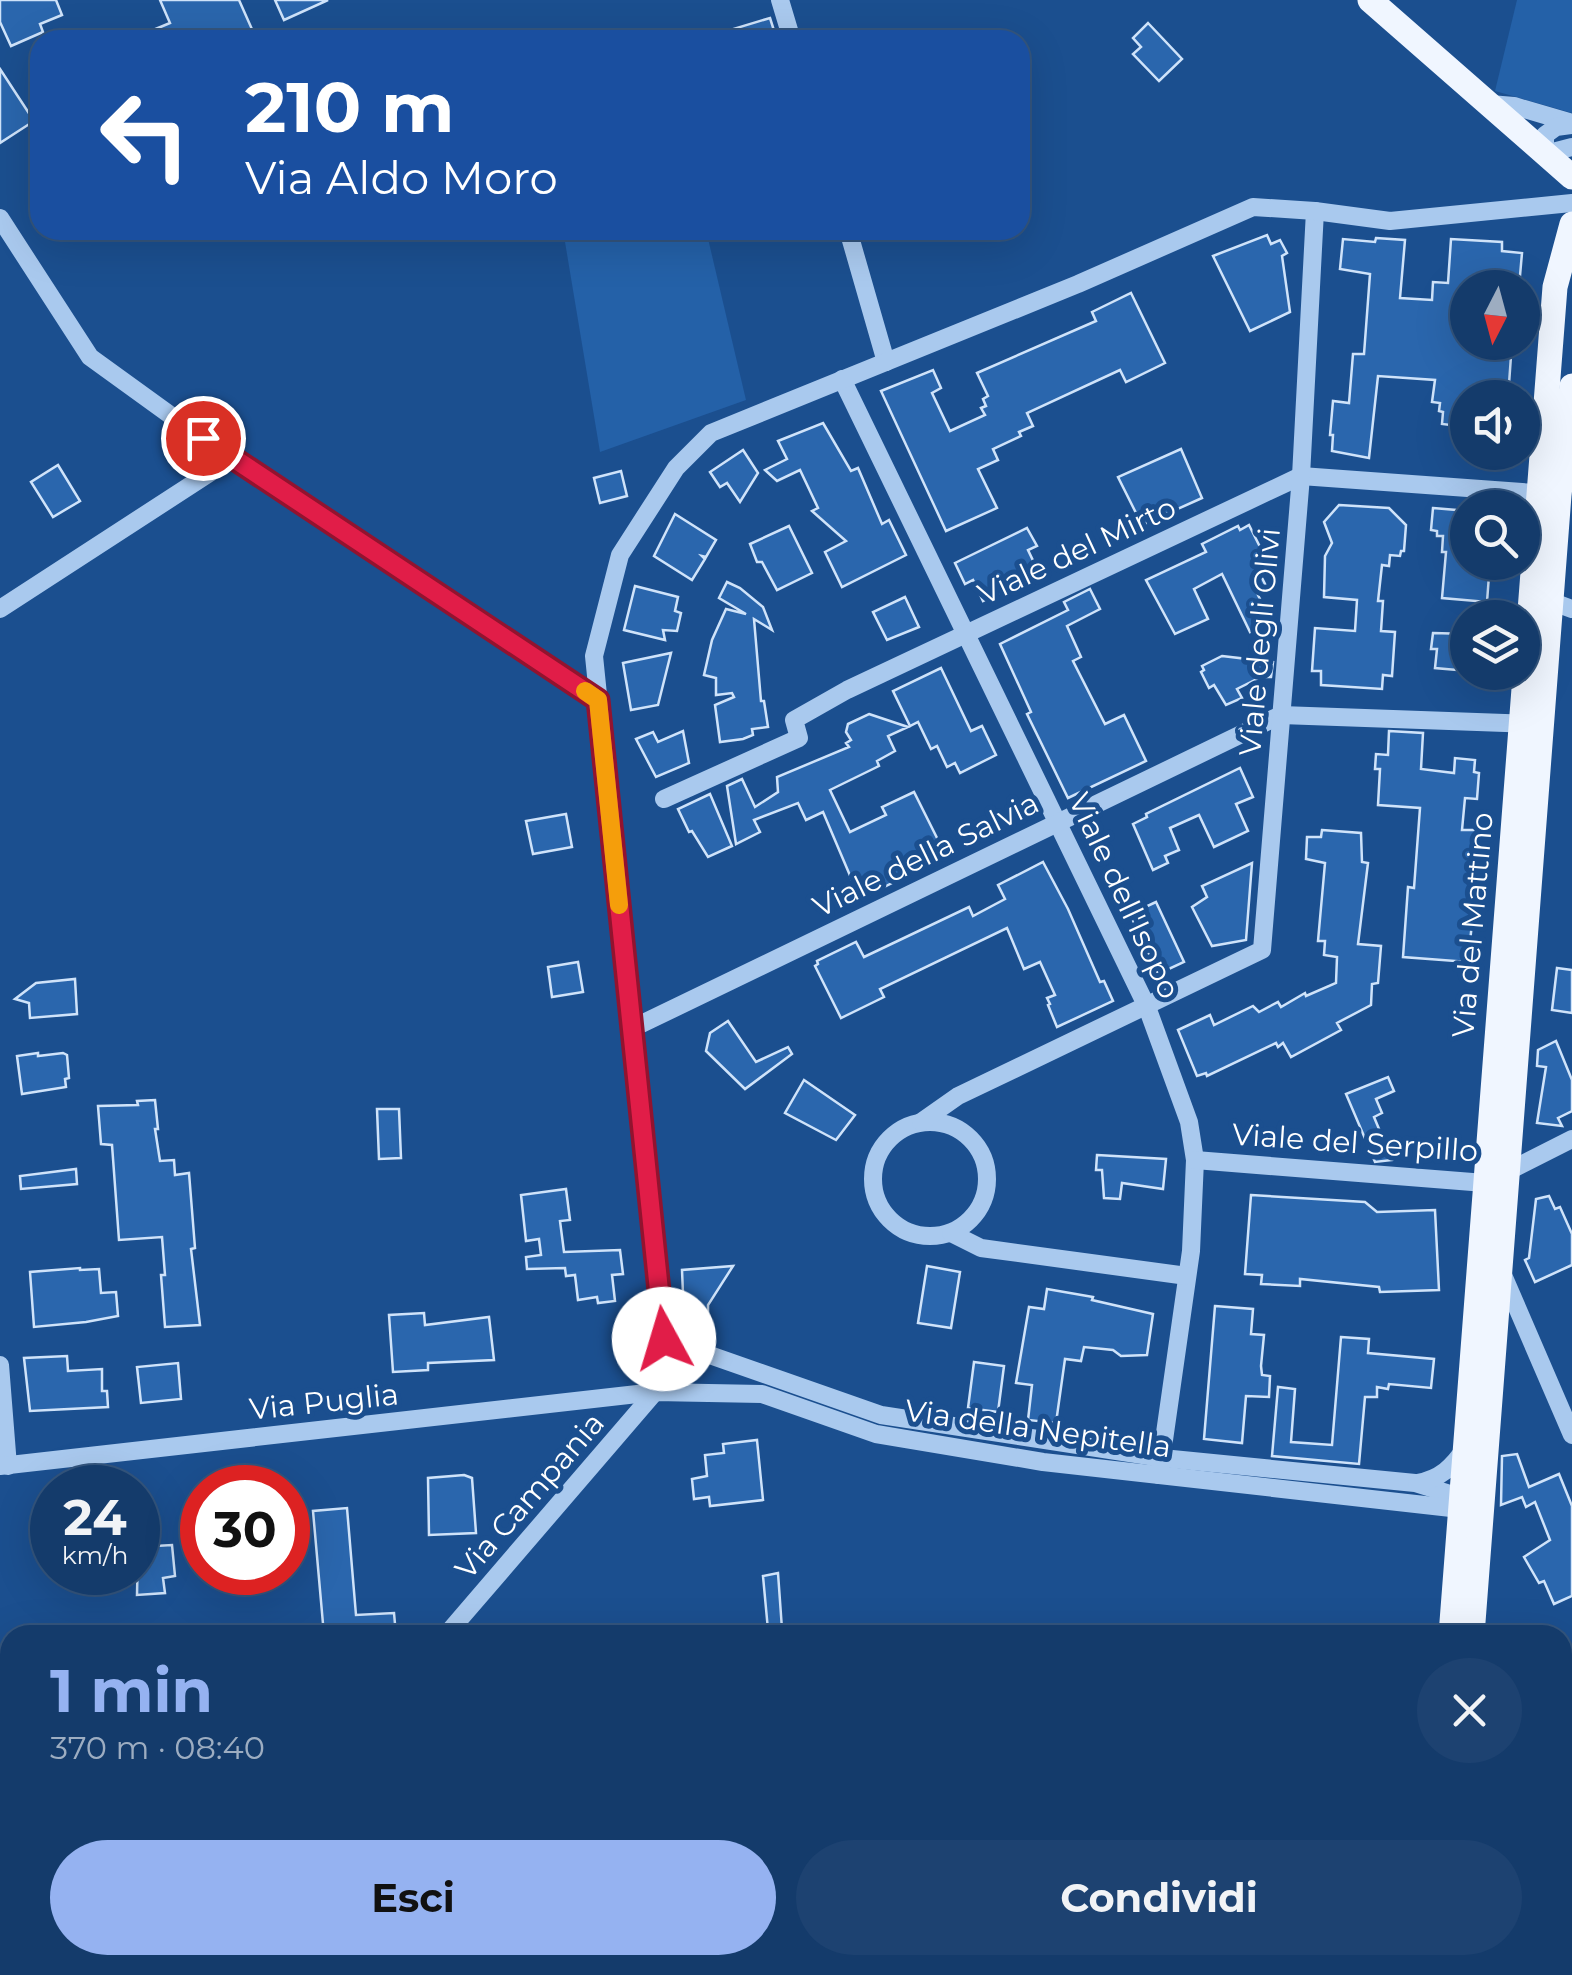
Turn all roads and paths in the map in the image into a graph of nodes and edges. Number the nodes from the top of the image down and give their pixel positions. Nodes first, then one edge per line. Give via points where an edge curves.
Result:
1 (780, 0) edge
2 (1370, 0) edge
3 (789, 30) edge
4 (1490, 104) junction
5 (1572, 124) edge
6 (1572, 147) edge
7 (1545, 154) junction
8 (1572, 176) edge
9 (1315, 211) junction
10 (0, 218) edge
11 (1571, 220) edge
12 (851, 240) edge
13 (886, 362) junction
14 (842, 379) junction
15 (1572, 386) edge
16 (231, 459) junction
17 (1301, 476) junction
18 (1550, 494) junction
19 (1552, 601) edge
20 (0, 609) edge
21 (966, 634) junction
22 (598, 700) junction
23 (1281, 715) junction
24 (1532, 724) junction
25 (664, 799) dead end
26 (1058, 821) junction
27 (1511, 995) junction
28 (1147, 1007) junction
29 (632, 1030) junction
30 (921, 1122) junction
31 (1572, 1139) edge
32 (1195, 1160) junction
33 (1509, 1168) junction
34 (1485, 1183) junction
35 (951, 1233) junction
36 (1490, 1269) junction
37 (1187, 1276) junction
38 (664, 1339) junction
39 (0, 1365) edge
40 (655, 1392) junction
41 (1572, 1435) edge
42 (1466, 1446) junction
43 (4, 1466) edge
44 (1161, 1466) junction
45 (1415, 1484) junction
46 (1419, 1503) junction
47 (1471, 1510) junction
48 (1458, 1543) junction
49 (455, 1625) edge
50 (1452, 1625) edge
51 (1472, 1625) edge

1 - 3 street
2 - 4 main road
4 - 5 street
4 - 7 main road
5 - 7 street via 1545,135
6 - 7 street
7 - 8 main road
9 - 11 street via 1390,221
9 - 13 street via 1254,207
9 - 17 street, Viale degli Olivi
10 - 16 street via 90,357
11 - 18 main road, Via del Mattino via 1554,287
12 - 13 street
13 - 14 street
14 - 21 street, Viale dell'Isopo
14 - 22 street via 711,433 676,468 620,555 594,656
15 - 18 main road, Via del Mattino
16 - 20 street
16 - 22 street
17 - 18 street, Viale del Mirto
17 - 21 street, Viale del Mirto
17 - 23 street, Viale degli Olivi
18 - 19 main road, Via del Mattino
19 - 24 main road, Via del Mattino
21 - 25 street, Viale del Mirto via 794,720 799,738
21 - 26 street, Viale dell'Isopo
22 - 29 street
23 - 24 street, Viale della Salvia
23 - 26 street, Viale della Salvia
23 - 28 street, Viale degli Olivi via 1262,950
24 - 27 main road, Via del Mattino
26 - 28 street, Viale dell'Isopo
26 - 29 street, Viale della Salvia
27 - 33 main road, Via del Mattino
27 - 34 main road, Via del Mattino
28 - 30 street via 958,1096
28 - 32 street, Viale dell'Isopo
29 - 38 street
30 - 35 street via 958,1128 973,1140 988,1174 980,1210
30 - 35 street via 903,1128 877,1156 874,1194 895,1226 932,1237
31 - 33 street, Viale del Serpillo
32 - 34 street, Viale del Serpillo
32 - 37 street, Viale dell'Isopo
33 - 34 street, Viale del Serpillo
33 - 36 main road, Via del Mattino
34 - 36 main road, Via del Mattino
35 - 37 street via 980,1248
36 - 41 street
36 - 42 main road, Via del Mattino
36 - 47 main road, Via del Mattino
37 - 44 street, Viale dell'Isopo
38 - 40 street
38 - 44 street, Via della Nepitella via 881,1415
39 - 43 street
40 - 43 street, Via Puglia
40 - 44 street, Via della Nepitella via 762,1394 876,1434 1043,1462
40 - 49 street, Via Campania
42 - 45 street via 1444,1473
42 - 47 main road, Via del Mattino
44 - 45 street, Via della Nepitella
44 - 46 street, Via della Nepitella
45 - 47 street, Via della Nepitella
46 - 47 street, Via della Nepitella
46 - 48 street
47 - 48 main road, Via del Mattino
47 - 51 main road, Via del Mattino
48 - 50 main road, Via del Mattino

